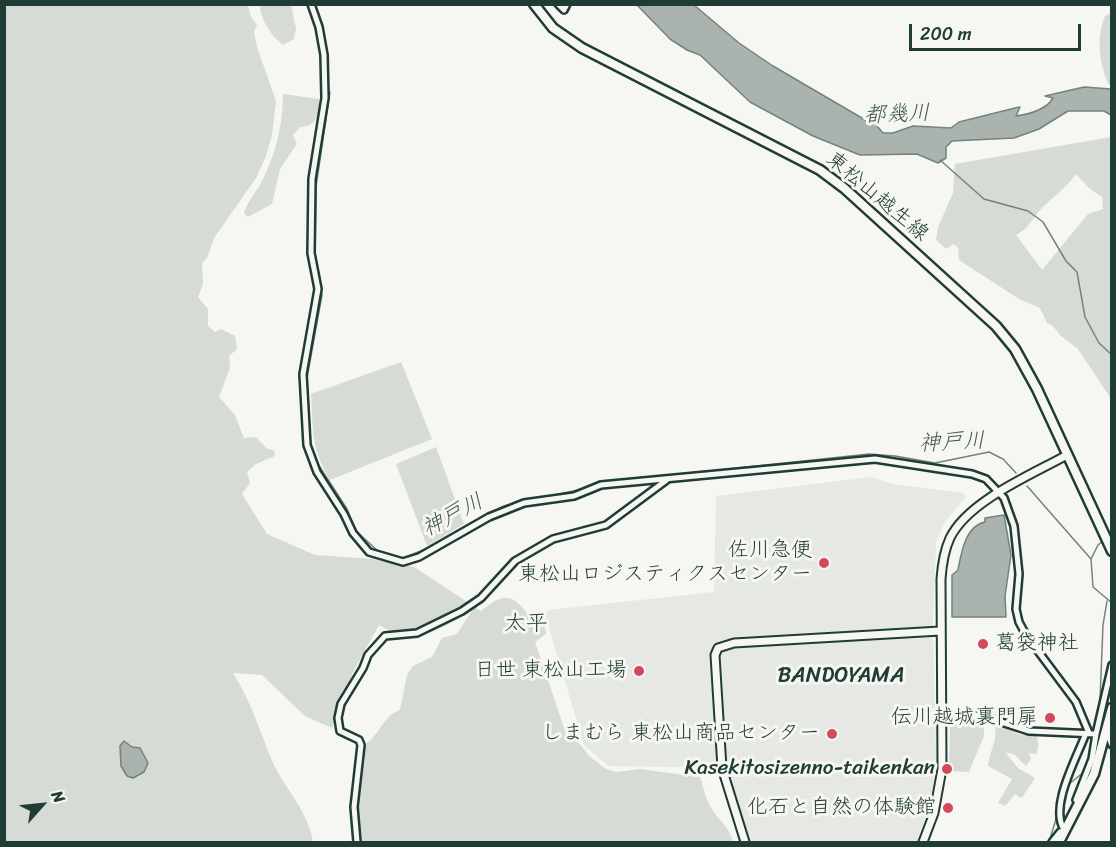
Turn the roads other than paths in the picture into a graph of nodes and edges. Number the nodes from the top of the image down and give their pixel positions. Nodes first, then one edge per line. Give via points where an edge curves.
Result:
1 (311, 4) edge
2 (534, 4) edge
3 (558, 4) edge
4 (567, 4) edge
5 (1067, 454) junction
6 (669, 478) junction
7 (1000, 493) junction
8 (1112, 551) edge
9 (940, 631) junction
10 (1112, 665) edge
11 (1112, 708) edge
12 (941, 716) junction
13 (1107, 732) junction
14 (1087, 733) junction
15 (1096, 734) junction
16 (1112, 745) edge
17 (1067, 828) junction
18 (357, 843) edge
19 (745, 843) edge
20 (923, 843) edge
21 (1052, 843) edge
22 (1059, 843) edge

1 - 6 street via 324,55 325,98 312,179 311,254 318,290 303,374 307,445 317,472 357,539 377,556 404,562 524,503 574,496 601,485
2 - 5 main road, 東松山越生線 via 549,25 575,44 800,158 844,188 1004,336 1024,363
3 - 4 street via 564,10
5 - 7 street
5 - 8 main road, 東松山越生線
6 - 7 street via 875,459 972,474 991,482
6 - 18 street via 606,525 553,540 515,561 481,598 462,611 417,633 391,634 380,640 338,710 340,731 362,745 354,807
7 - 9 street via 967,515 949,539 941,579
7 - 14 street via 1014,526 1019,622 1076,702
9 - 12 street
9 - 19 street via 734,643 718,648 715,655 723,768
10 - 15 street
11 - 13 main road
12 - 14 street via 983,715 1029,731
12 - 20 street via 939,791
13 - 16 street
13 - 17 main road via 1094,774
14 - 15 street
14 - 17 street via 1063,791 1060,819
15 - 17 street via 1092,759
17 - 21 street
17 - 22 main road

